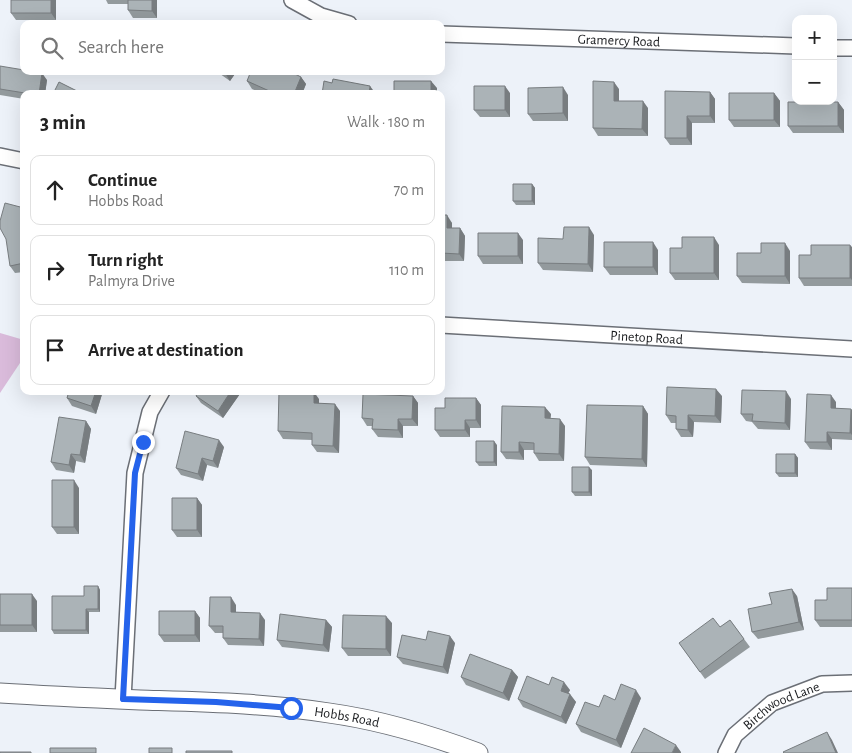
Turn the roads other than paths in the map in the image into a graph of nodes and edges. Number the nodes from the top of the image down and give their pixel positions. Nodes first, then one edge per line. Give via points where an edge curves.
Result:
1 (292, 0) edge
2 (335, 20) edge
3 (445, 34) edge
4 (792, 46) edge
5 (837, 48) edge
6 (852, 48) edge
7 (0, 156) edge
8 (20, 160) edge
9 (445, 325) edge
10 (852, 349) edge
11 (160, 395) edge
12 (852, 683) edge
13 (0, 693) edge
14 (123, 699) junction
15 (478, 753) edge
16 (726, 753) edge

1 - 2 street
3 - 4 street, Gramercy Road
5 - 6 street
7 - 8 street
9 - 10 street, Pinetop Road
11 - 14 street via 150,412 135,473
12 - 16 street, Birchwood Lane via 822,684 772,703 735,735
13 - 14 street, Hobbs Road
14 - 15 street, Hobbs Road via 272,706 330,713 436,737

